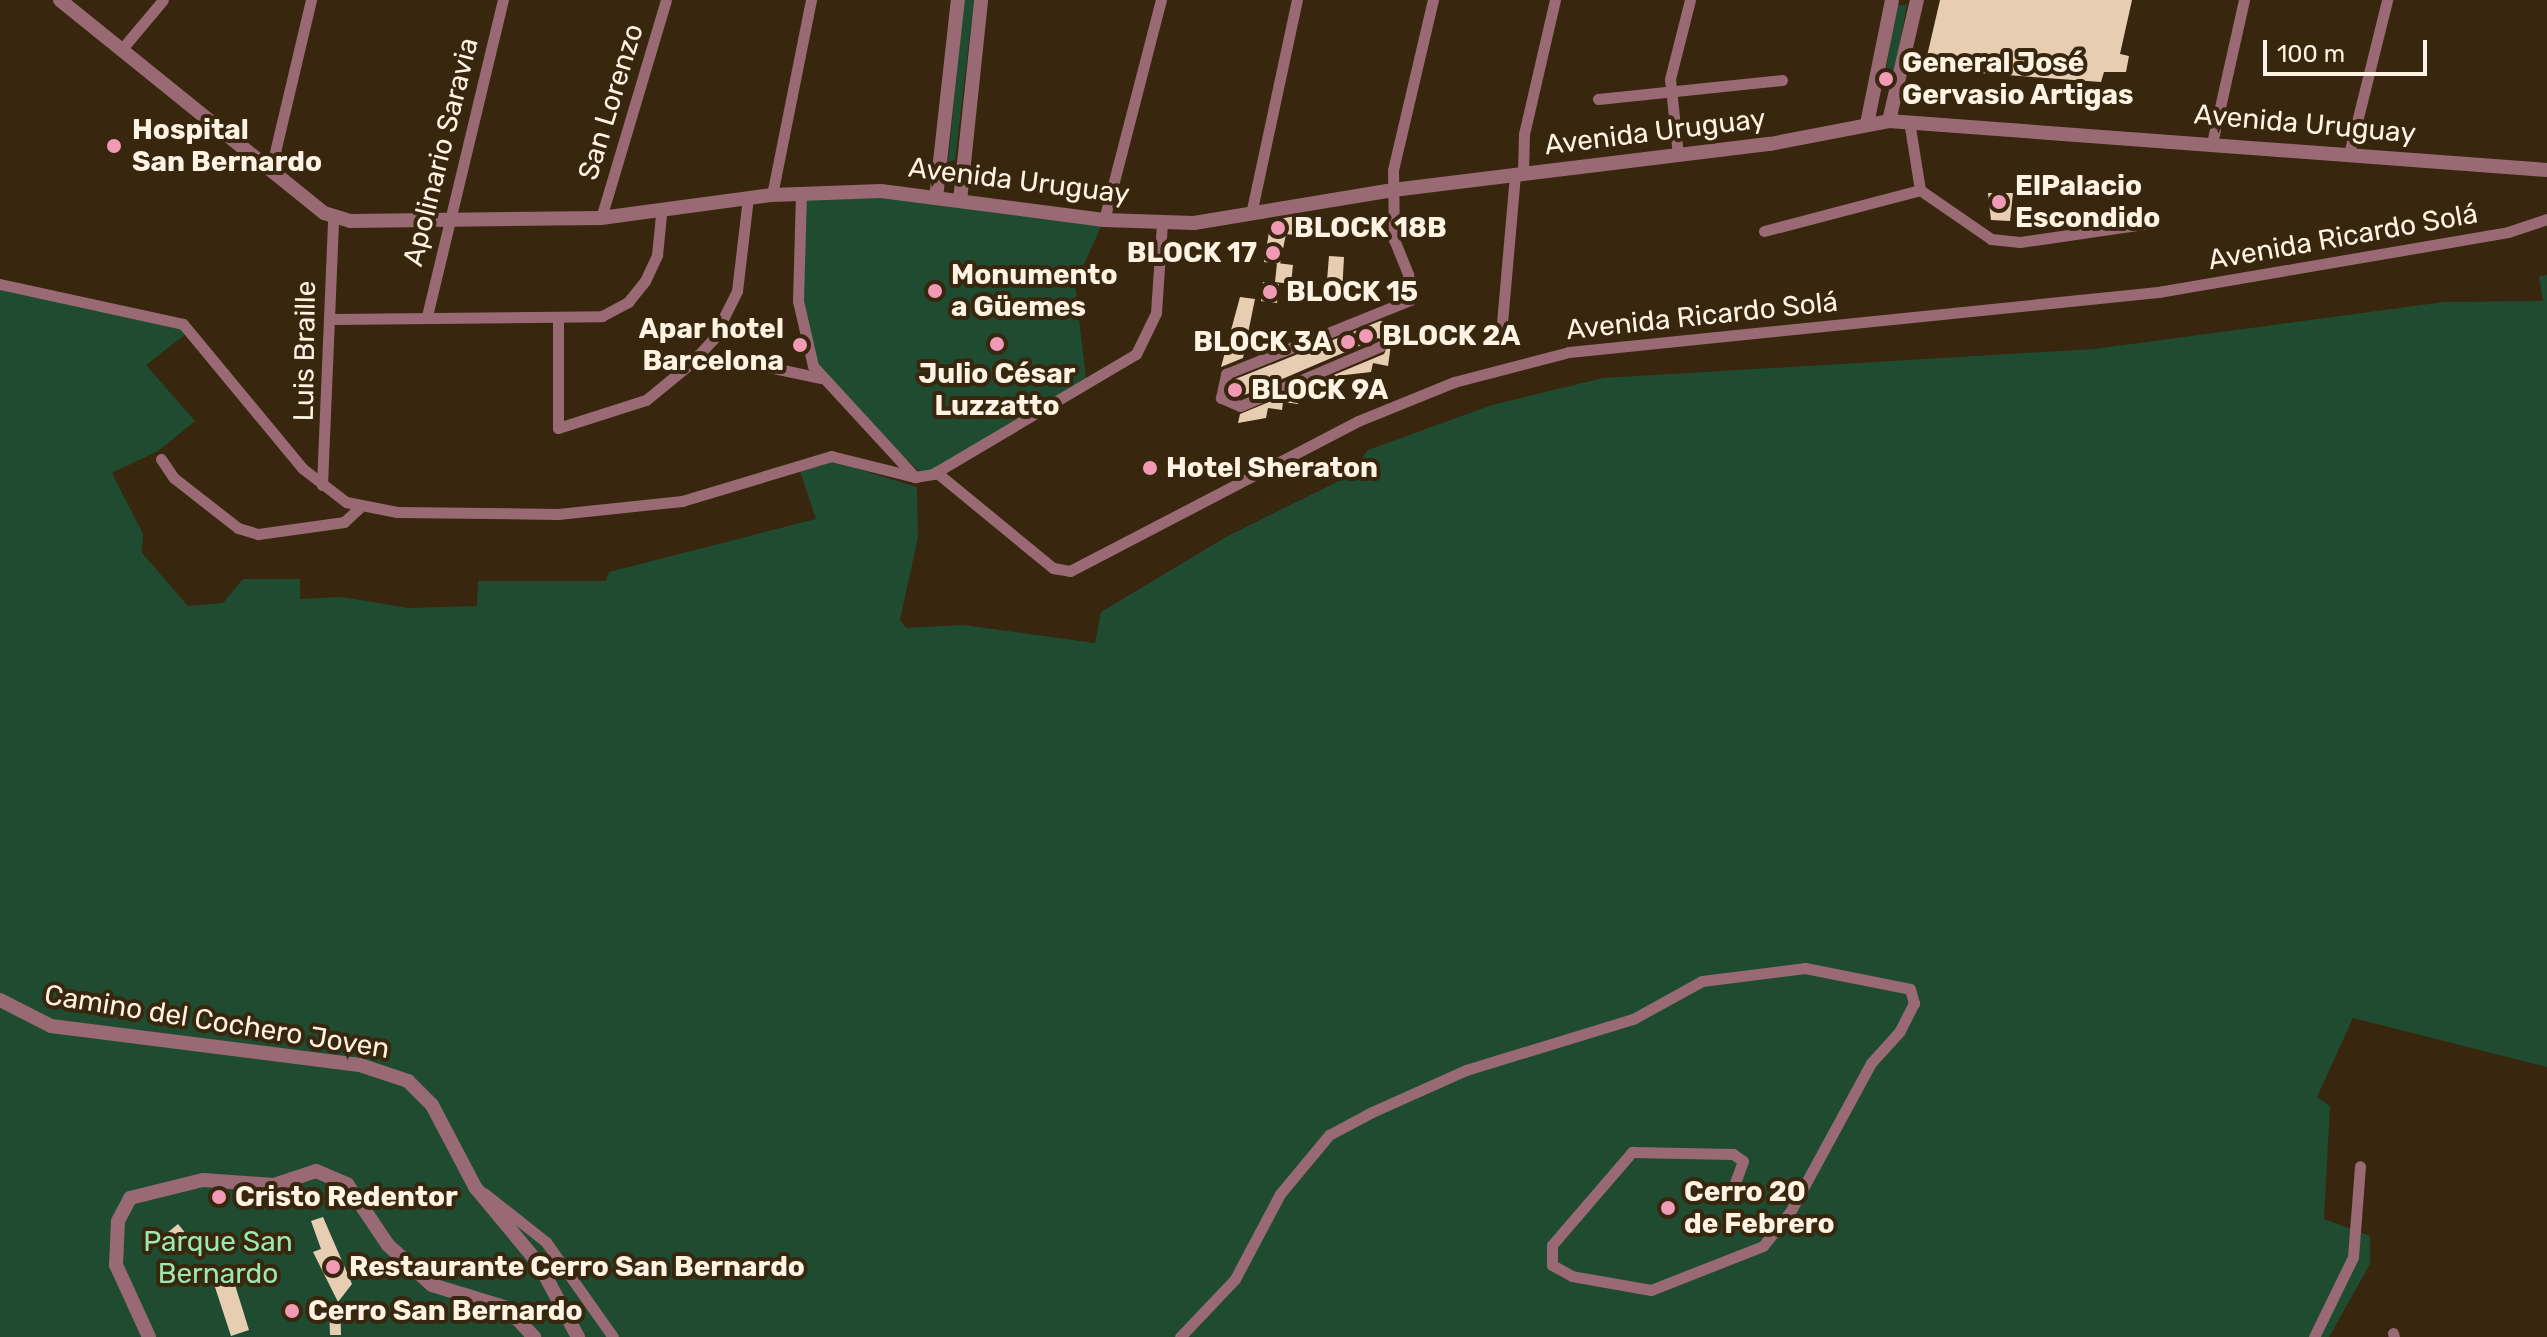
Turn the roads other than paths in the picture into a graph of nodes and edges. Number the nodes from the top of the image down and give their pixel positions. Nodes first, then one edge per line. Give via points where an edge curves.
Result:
1 (60, 0) edge
2 (163, 0) edge
3 (311, 0) edge
4 (503, 0) edge
5 (666, 0) edge
6 (811, 0) edge
7 (958, 0) edge
8 (981, 0) edge
9 (1161, 0) edge
10 (1297, 0) edge
11 (1433, 0) edge
12 (1555, 0) edge
13 (1690, 0) edge
14 (1892, 0) edge
15 (1917, 0) edge
16 (2244, 0) edge
17 (2387, 0) edge
18 (121, 50) junction
19 (1782, 80) dead end
20 (1670, 93) junction
21 (1598, 99) dead end
22 (1889, 121) junction
23 (1909, 121) junction
24 (1867, 124) junction
25 (2212, 143) junction
26 (2349, 154) junction
27 (1678, 155) junction
28 (271, 169) junction
29 (2547, 170) edge
30 (1519, 175) junction
31 (1393, 190) junction
32 (1920, 190) junction
33 (801, 193) junction
34 (772, 195) junction
35 (748, 198) junction
36 (936, 198) junction
37 (960, 201) junction
38 (1251, 214) junction
39 (661, 215) junction
40 (601, 218) junction
41 (333, 219) junction
42 (2547, 219) edge
43 (449, 220) junction
44 (1104, 220) junction
45 (1162, 222) junction
46 (2151, 223) dead end
47 (1764, 231) dead end
48 (0, 284) edge
49 (427, 316) junction
50 (332, 319) junction
51 (558, 319) junction
52 (1502, 323) dead end
53 (1381, 346) dead end
54 (691, 363) junction
55 (820, 378) junction
56 (161, 459) dead end
57 (936, 472) junction
58 (915, 477) junction
59 (322, 485) junction
60 (359, 508) junction
61 (0, 1000) edge
62 (2360, 1166) dead end
63 (475, 1187) junction
64 (1692, 1193) dead end
65 (149, 1337) edge
66 (534, 1337) edge
67 (578, 1337) edge
68 (613, 1337) edge
69 (1180, 1337) edge
70 (2314, 1337) edge

1 - 18 street
2 - 18 street
3 - 28 street
4 - 43 street, Apolinario Saravia
5 - 40 street, San Lorenzo
6 - 34 street
7 - 36 street
8 - 37 street
9 - 44 street
10 - 38 street
11 - 31 street
12 - 30 street
13 - 20 street
14 - 24 street
15 - 22 street
16 - 25 street
17 - 26 street
18 - 28 street
19 - 20 street
20 - 21 street
20 - 27 street
22 - 23 street, Avenida Uruguay
22 - 24 street, Avenida Uruguay
23 - 25 street, Avenida Uruguay
23 - 32 street
24 - 27 street, Avenida Uruguay
25 - 26 street, Avenida Uruguay
26 - 29 street, Avenida Uruguay
27 - 30 street, Avenida Uruguay
28 - 41 street
30 - 31 street, Avenida Uruguay
30 - 52 street
31 - 38 street, Avenida Uruguay
31 - 53 street via 1394,240 1408,274 1408,304 1226,374 1221,398 1240,406
32 - 46 street via 2000,242
32 - 47 street
33 - 34 street, Avenida Uruguay
33 - 36 street, Avenida Uruguay
33 - 55 street via 798,301
34 - 35 street, Avenida Uruguay
35 - 39 street, Avenida Uruguay
35 - 54 street via 737,291 713,339
36 - 37 street, Avenida Uruguay
37 - 44 street, Avenida Uruguay
38 - 45 street, Avenida Uruguay
39 - 40 street, Avenida Uruguay
39 - 51 street via 653,267 628,302 602,316
40 - 43 street, Avenida Uruguay
41 - 43 street, Avenida Uruguay
41 - 50 street, Luis Braille
42 - 57 street, Avenida Ricardo Solá via 2508,232 2158,292 1569,352 1454,382 1358,421 1078,570 1053,568
43 - 49 street, Apolinario Saravia
44 - 45 street, Avenida Uruguay
45 - 57 street via 1156,313 1136,354
48 - 59 street via 183,324
49 - 50 street
49 - 51 street
50 - 59 street, Luis Braille
51 - 54 street via 558,428 646,400
54 - 55 street via 764,366
55 - 58 street
56 - 60 street via 174,478 228,519 258,534 344,522
57 - 58 street
58 - 60 street via 831,456 648,507 558,514
59 - 60 street
61 - 63 street, Camino del Cochero Joven via 51,1026 381,1071 408,1081 432,1105
62 - 70 street via 2353,1257
63 - 67 street, Camino del Cochero Joven via 539,1264
63 - 68 street via 546,1242
64 - 69 street via 1727,1193 1740,1180 1743,1161 1733,1154 1632,1152 1552,1245 1552,1265 1572,1276 1651,1290 1763,1246 1790,1212 1871,1063 1900,1031 1914,1003 1910,989 1805,968 1702,981 1625,1023 1466,1070 1338,1128 1280,1194 1235,1279
65 - 66 street via 116,1265 118,1221 130,1198 203,1180 274,1185 316,1171 347,1184 388,1245 432,1285 507,1308

